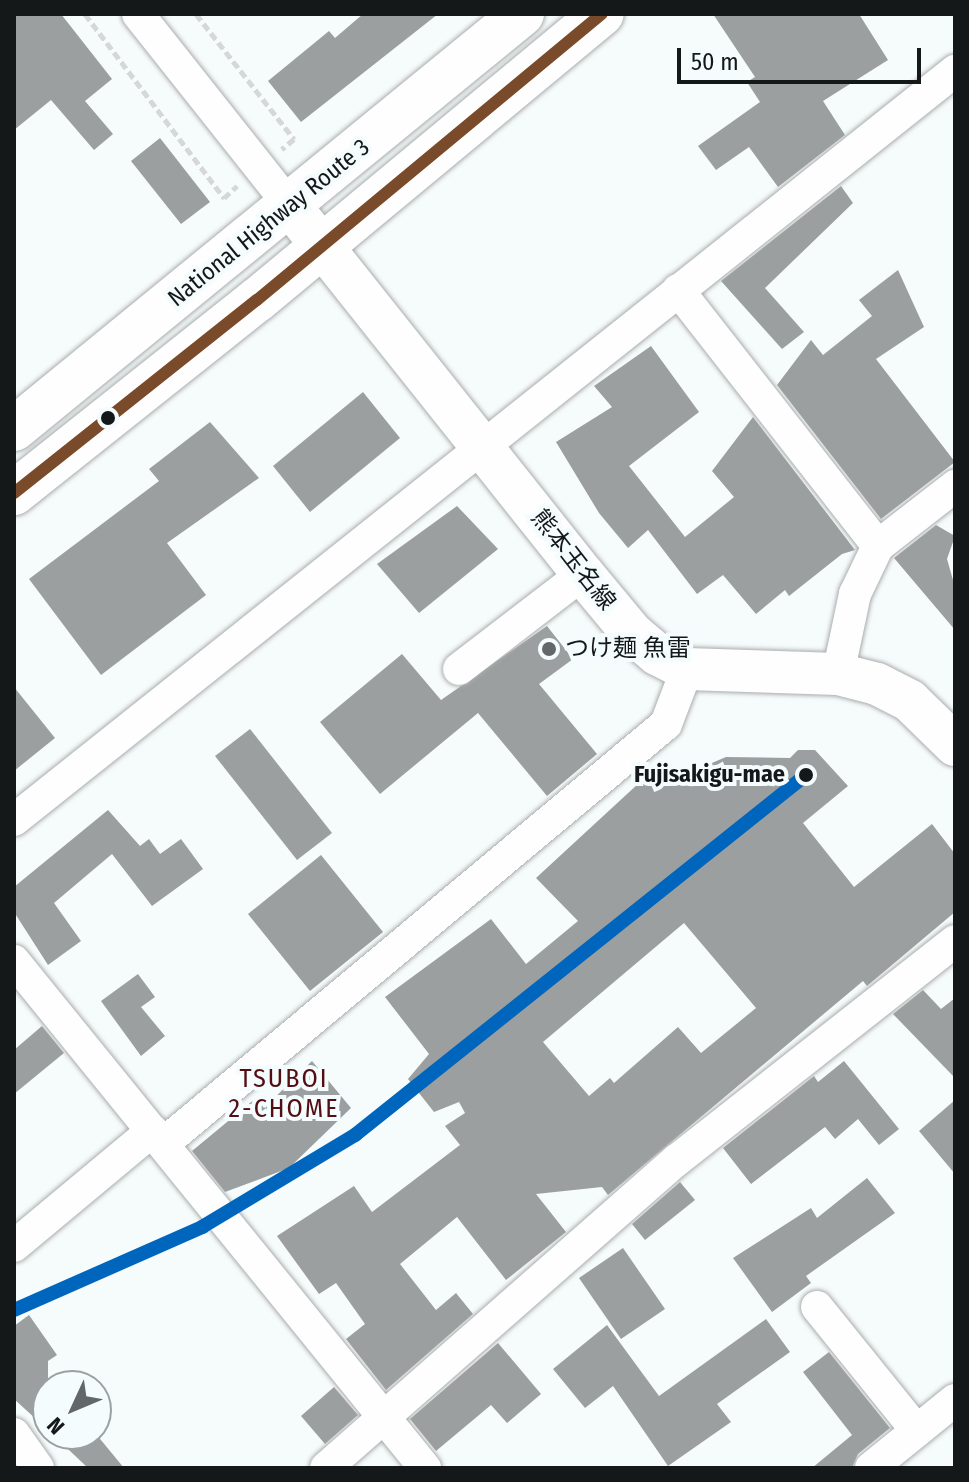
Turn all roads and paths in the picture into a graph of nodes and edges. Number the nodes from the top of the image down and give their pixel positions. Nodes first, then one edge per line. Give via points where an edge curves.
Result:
1 (138, 14) edge
2 (522, 14) edge
3 (602, 14) edge
4 (955, 71) edge
5 (291, 207) junction
6 (324, 245) junction
7 (678, 290) junction
8 (14, 429) edge
9 (482, 443) junction
10 (955, 486) edge
11 (14, 493) edge
12 (878, 546) junction
13 (583, 574) junction
14 (459, 669) dead end
15 (687, 669) junction
16 (838, 674) junction
17 (955, 745) edge
18 (14, 820) edge
19 (955, 941) edge
20 (14, 961) edge
21 (157, 1138) junction
22 (14, 1246) edge
23 (817, 1307) dead end
24 (955, 1400) edge
25 (383, 1414) junction
26 (917, 1431) junction
27 (14, 1434) edge
28 (38, 1468) edge
29 (326, 1468) edge
30 (425, 1468) edge
31 (871, 1468) edge

1 - 5 street
2 - 5 highway, National Highway Route 3
3 - 6 highway
4 - 7 street
5 - 6 main road, 熊本玉名線
5 - 8 highway, National Highway Route 3
6 - 9 main road, 熊本玉名線
6 - 11 highway
7 - 9 street
7 - 12 street
9 - 13 main road, 熊本玉名線
9 - 18 street
10 - 12 street
12 - 16 street via 855,594
13 - 14 street
13 - 15 main road, 熊本玉名線 via 632,633
15 - 16 main road, 熊本玉名線
15 - 21 street via 666,724
16 - 17 main road, 熊本玉名線 via 910,701
19 - 25 street via 677,1160
20 - 21 street
21 - 22 street
21 - 25 street
23 - 26 street
24 - 26 street
25 - 29 street
25 - 30 street
26 - 31 street
27 - 28 street

